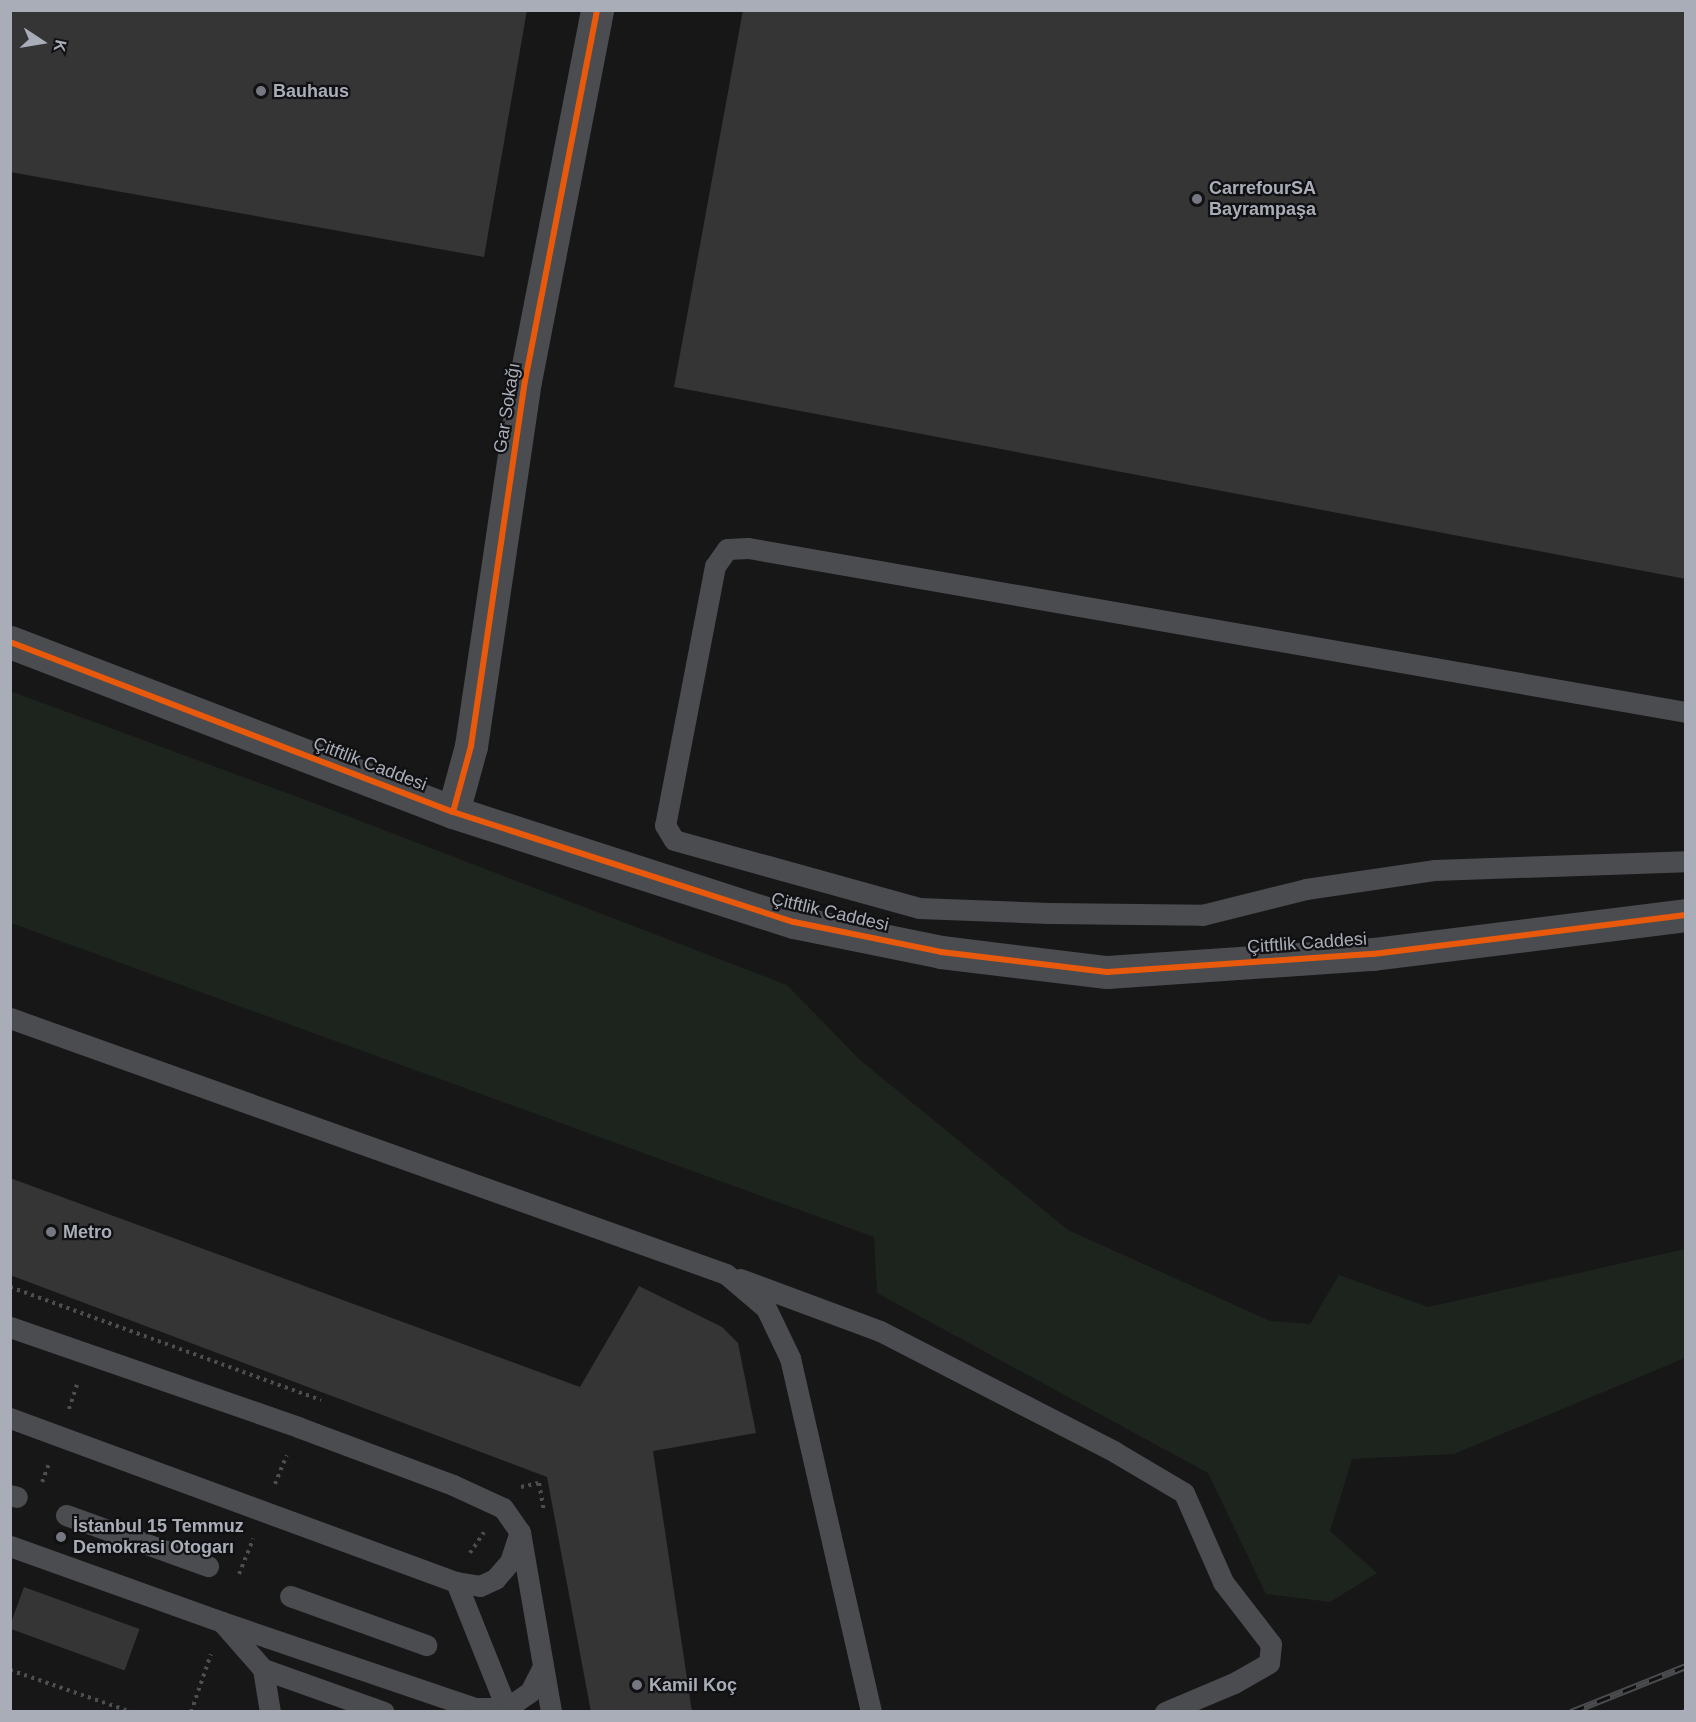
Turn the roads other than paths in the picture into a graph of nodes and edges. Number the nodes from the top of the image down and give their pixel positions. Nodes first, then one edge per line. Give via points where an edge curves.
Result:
1 (597, 10) edge
2 (10, 642) edge
3 (1686, 712) edge
4 (453, 812) junction
5 (1686, 861) edge
6 (1686, 915) edge
7 (10, 1018) edge
8 (726, 1274) junction
9 (10, 1327) edge
10 (10, 1418) edge
11 (66, 1515) dead end
12 (520, 1533) junction
13 (10, 1546) edge
14 (208, 1566) dead end
15 (456, 1582) junction
16 (290, 1596) dead end
17 (222, 1622) junction
18 (426, 1645) dead end
19 (263, 1669) junction
20 (542, 1670) junction
21 (508, 1710) edge
22 (270, 1712) edge
23 (384, 1712) edge
24 (551, 1712) edge
25 (871, 1712) edge
26 (1165, 1712) edge

1 - 4 street, Gar Sokağı via 525,381 471,746
2 - 4 street, Çitftlik Caddesi
3 - 5 lane via 760,550 727,549 715,566 665,825 674,840 919,908 1202,915 1306,889 1434,870
4 - 6 street, Çitftlik Caddesi via 794,922 941,952 1107,972 1373,954
7 - 8 lane
8 - 25 lane via 766,1308 790,1358
8 - 26 lane via 880,1331 1114,1452 1184,1493 1223,1582 1270,1644 1269,1664
9 - 12 lane via 298,1427 493,1504 503,1509
10 - 15 lane
11 - 14 lane
12 - 15 lane via 510,1562 495,1579 480,1586
12 - 20 lane
13 - 17 lane
15 - 21 lane
16 - 18 lane
17 - 19 lane
17 - 21 lane via 475,1707
19 - 22 lane
19 - 23 lane
20 - 21 lane via 530,1692
20 - 24 lane

